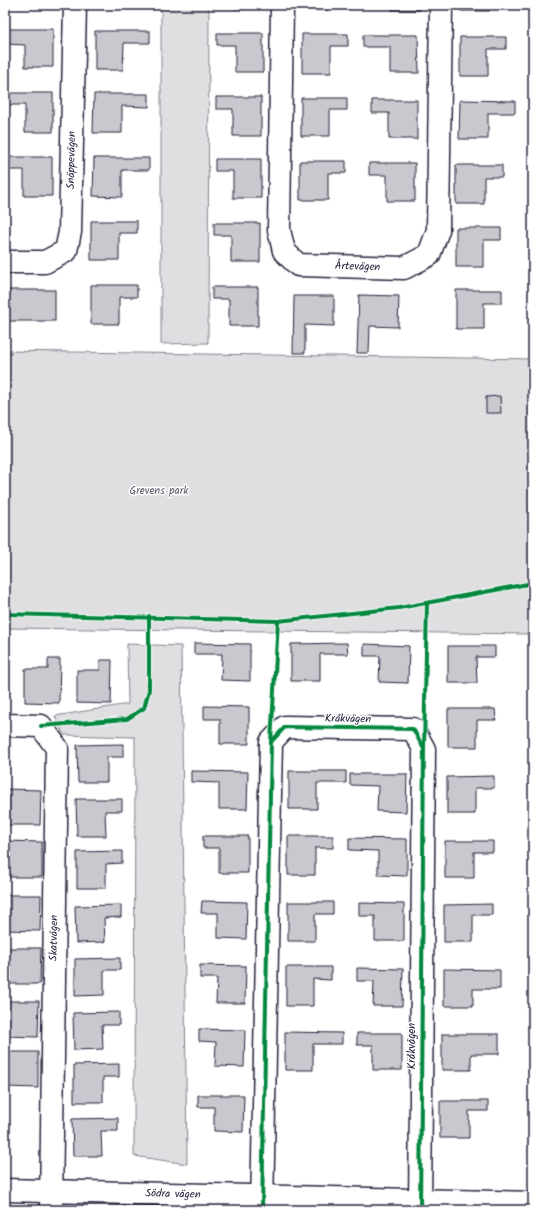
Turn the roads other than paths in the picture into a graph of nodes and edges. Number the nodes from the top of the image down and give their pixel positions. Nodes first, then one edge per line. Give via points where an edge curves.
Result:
1 (75, 5) edge
2 (282, 5) edge
3 (441, 5) edge
4 (5, 262) edge
5 (5, 725) edge
6 (5, 1190) edge
7 (51, 1201) edge
8 (533, 1202) edge
9 (262, 1203) edge
10 (420, 1205) edge

1 - 4 street, Snäppevägen via 70,232 66,251 45,262
2 - 3 street, Årtevägen via 279,230 284,251 298,265 404,268 429,255 438,230
5 - 7 street, Skatvägen via 41,726 56,748
6 - 7 street, Södra vägen
7 - 9 street, Södra vägen
8 - 10 street, Södra vägen
9 - 10 street, Södra vägen
9 - 10 street, Kråkvägen via 271,742 285,727 413,729 424,749

